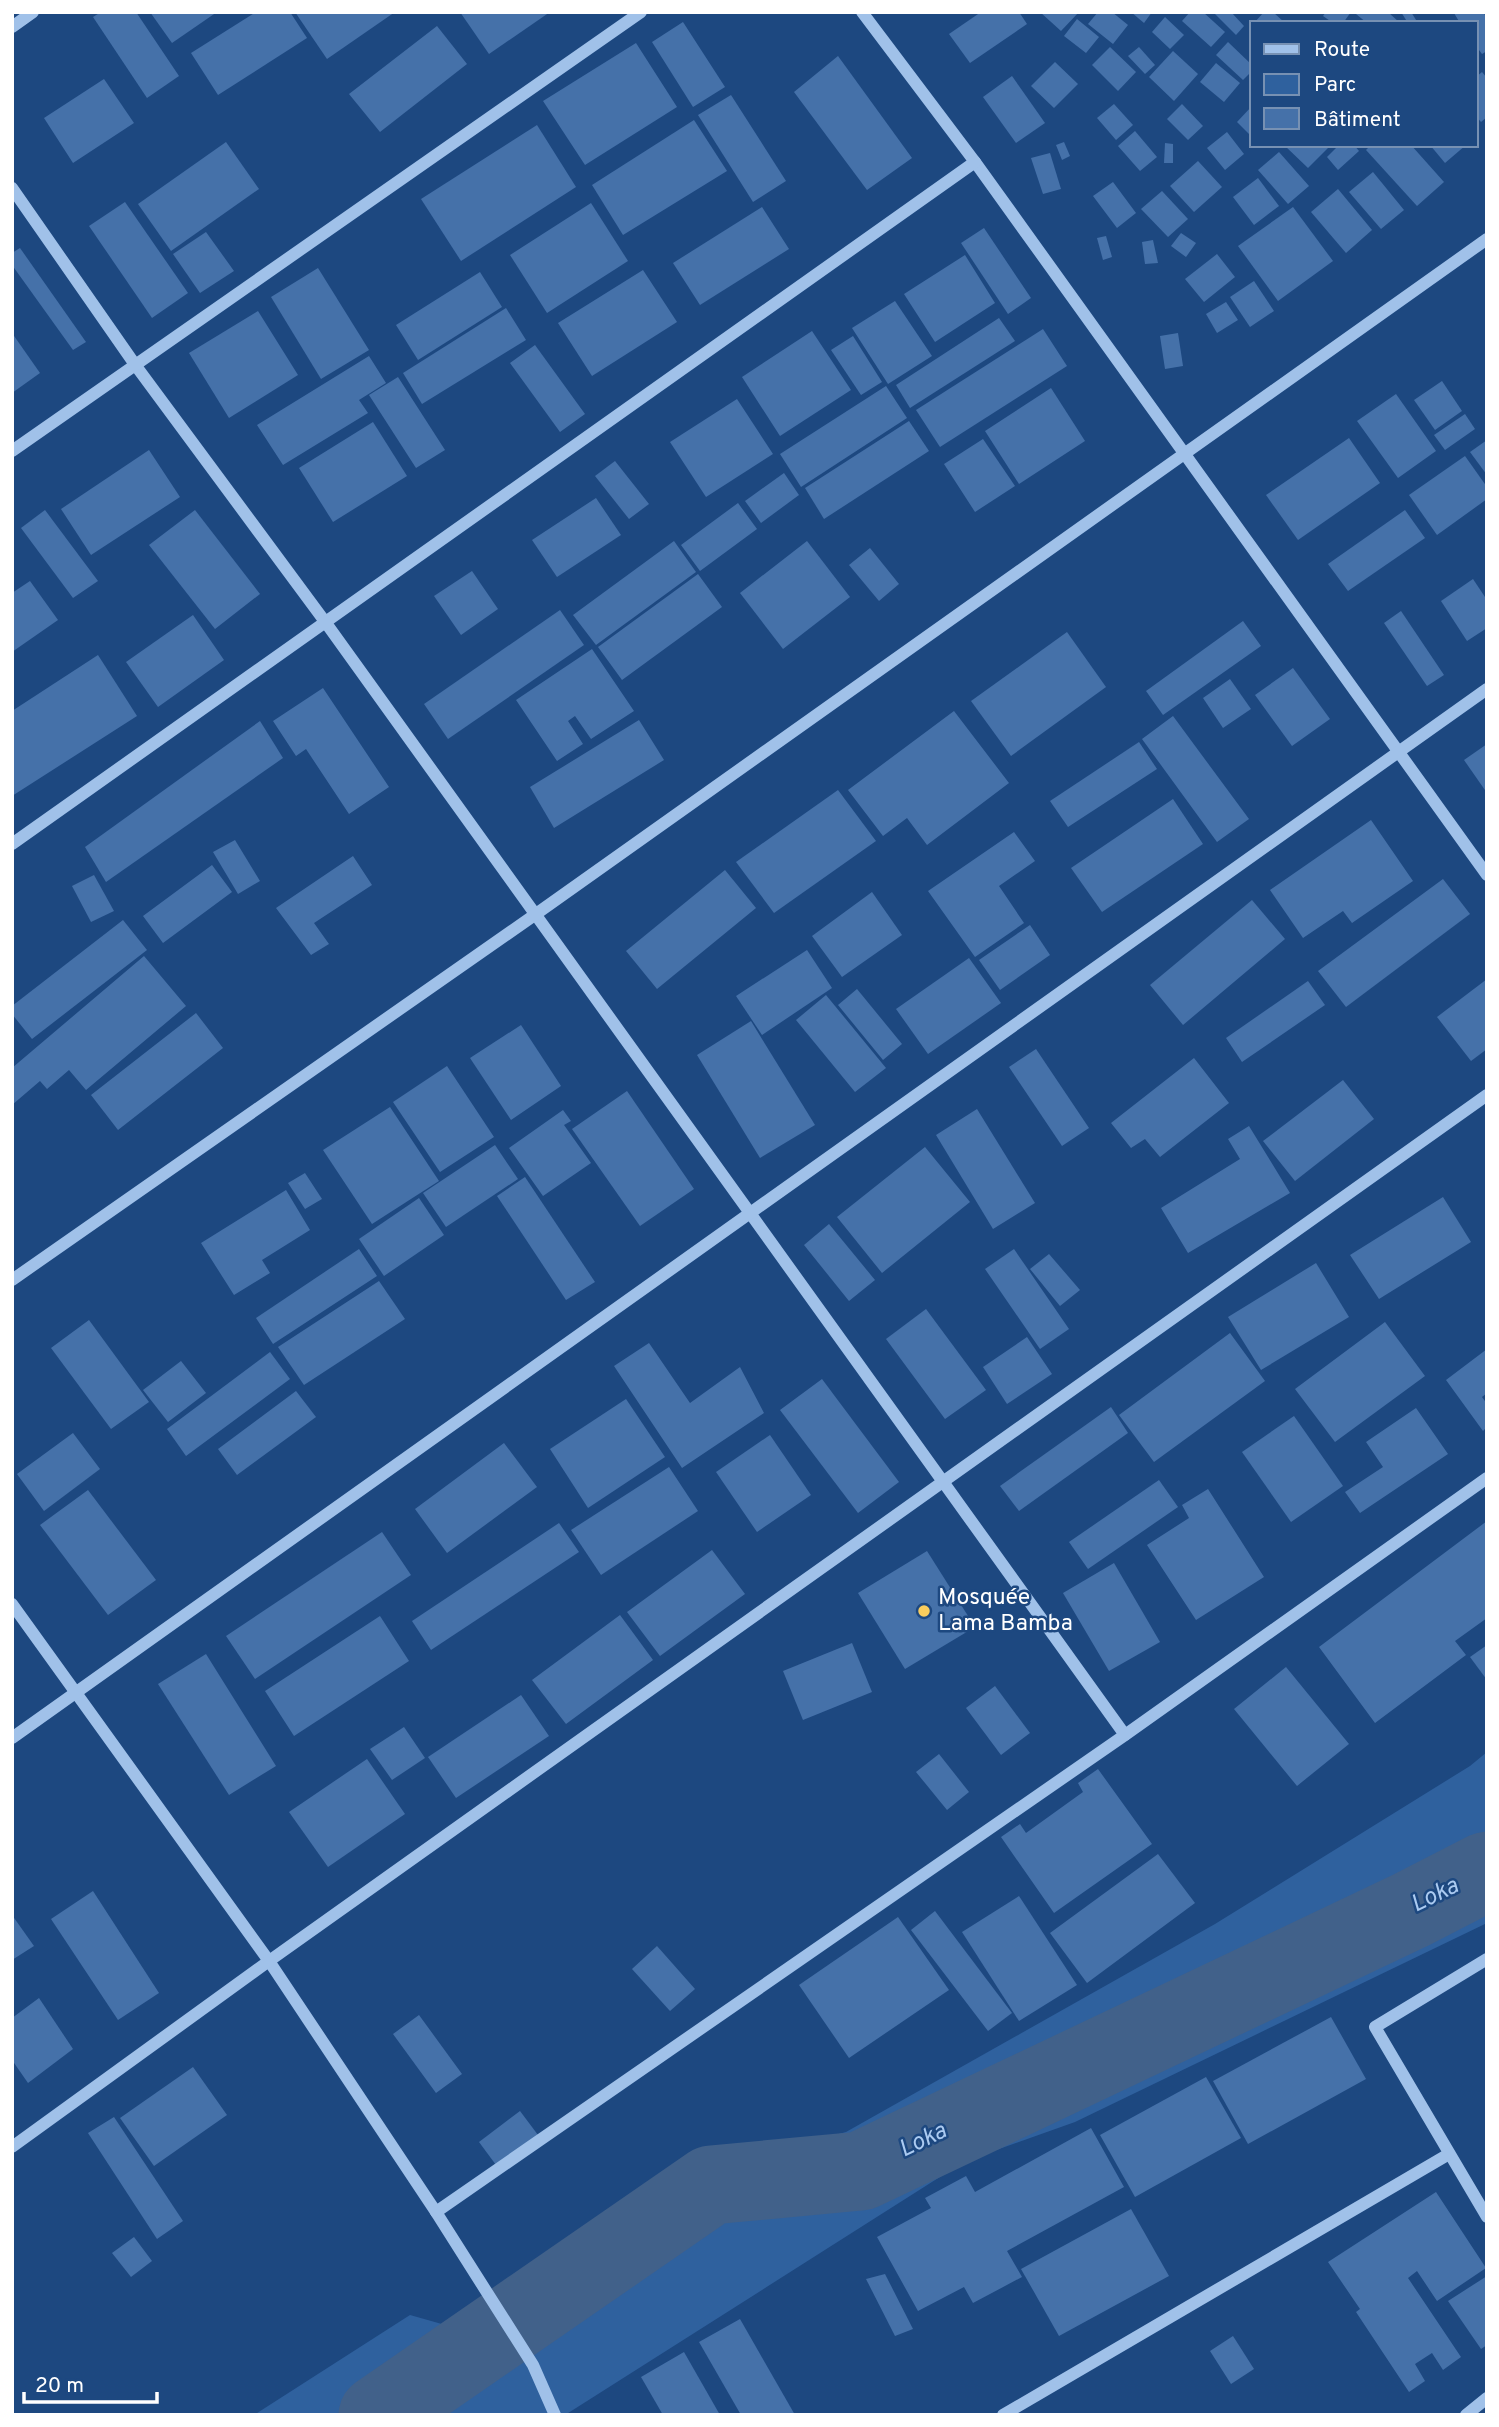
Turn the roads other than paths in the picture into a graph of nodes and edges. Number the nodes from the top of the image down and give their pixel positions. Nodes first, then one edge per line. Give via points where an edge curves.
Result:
1 (33, 12) edge
2 (641, 12) edge
3 (862, 12) edge
4 (12, 27) edge
5 (975, 162) junction
6 (12, 188) edge
7 (1487, 239) edge
8 (136, 366) junction
9 (12, 451) edge
10 (1184, 454) junction
11 (327, 623) junction
12 (1487, 689) edge
13 (1398, 752) junction
14 (12, 844) edge
15 (1487, 875) edge
16 (536, 915) junction
17 (1487, 1095) edge
18 (750, 1212) junction
19 (12, 1280) edge
20 (1487, 1478) edge
21 (943, 1482) junction
22 (12, 1604) edge
23 (76, 1692) junction
24 (1125, 1735) junction
25 (12, 1738) edge
26 (1487, 1959) edge
27 (269, 1961) junction
28 (12, 2147) edge
29 (1449, 2154) junction
30 (436, 2212) junction
31 (1487, 2217) edge
32 (1487, 2398) edge
33 (555, 2415) edge
34 (1003, 2415) edge
35 (1466, 2415) edge

1 - 4 street
2 - 8 street
3 - 5 street
5 - 10 street
5 - 11 street
6 - 8 street
7 - 10 street
8 - 9 street
8 - 11 street
10 - 13 street
10 - 16 street
11 - 14 street
11 - 16 street
12 - 13 street
13 - 15 street
13 - 18 street
16 - 18 street
16 - 19 street
17 - 21 street
18 - 21 street
18 - 23 street
20 - 24 street
21 - 24 street
21 - 27 street
22 - 23 street
23 - 25 street
23 - 27 street
24 - 30 street
26 - 29 street via 1375,2027
27 - 28 street
27 - 30 street
29 - 31 street
29 - 34 street
30 - 33 street via 533,2365
32 - 35 street

